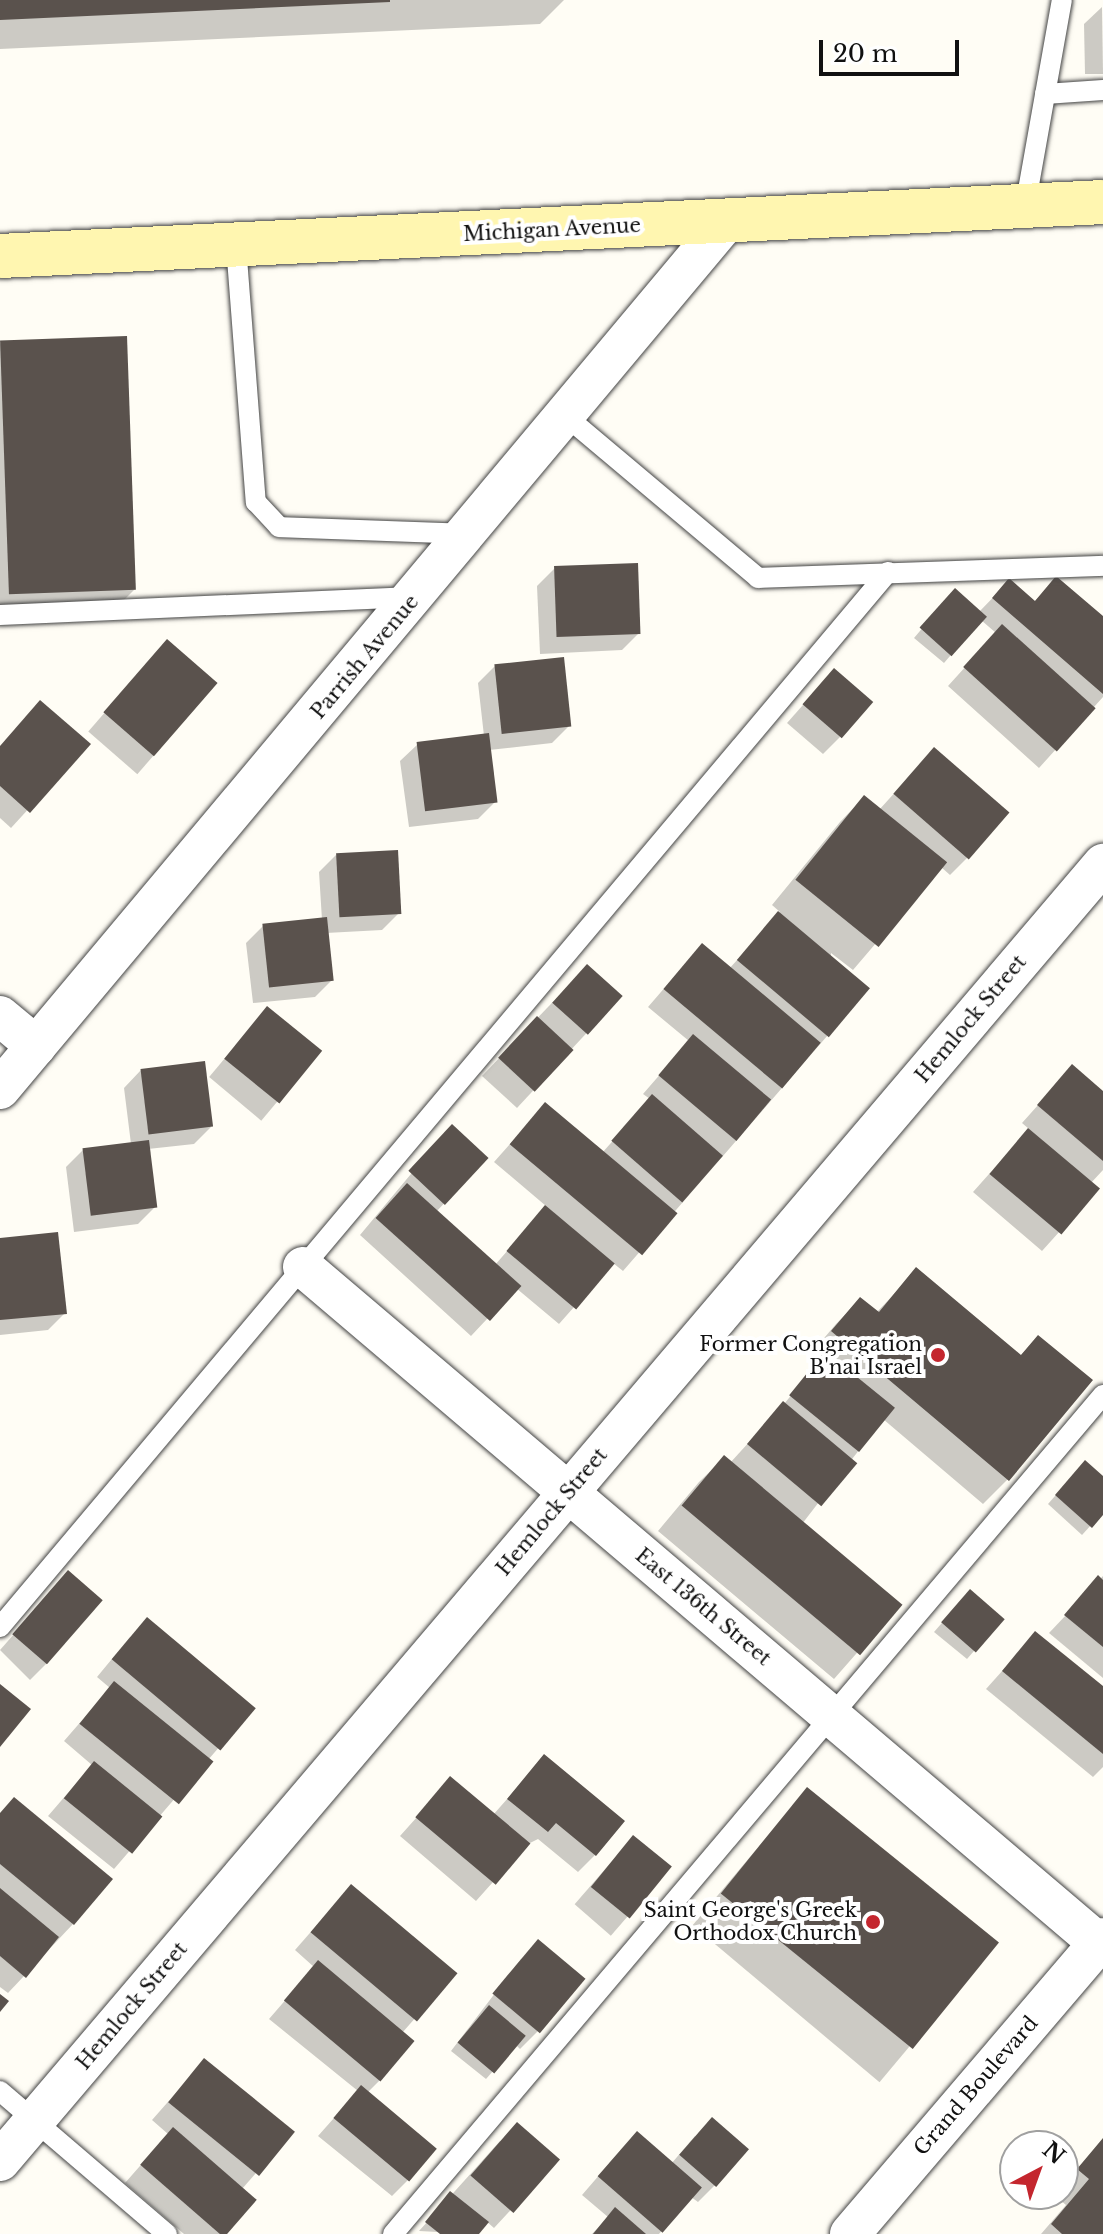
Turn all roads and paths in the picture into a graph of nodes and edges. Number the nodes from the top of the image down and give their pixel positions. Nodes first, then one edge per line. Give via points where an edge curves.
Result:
1 (1062, 0) edge
2 (1103, 90) edge
3 (1045, 94) junction
4 (1103, 202) edge
5 (1025, 207) junction
6 (726, 222) junction
7 (236, 245) junction
8 (0, 256) edge
9 (567, 417) junction
10 (469, 534) junction
11 (1103, 566) edge
12 (888, 572) junction
13 (417, 597) junction
14 (0, 615) edge
15 (1103, 864) edge
16 (0, 1016) edge
17 (36, 1046) junction
18 (0, 1089) edge
19 (303, 1267) junction
20 (1103, 1395) edge
21 (568, 1493) junction
22 (0, 1627) edge
23 (832, 1718) junction
24 (1102, 1942) edge
25 (0, 2091) edge
26 (35, 2120) junction
27 (0, 2161) edge
28 (167, 2234) edge
29 (393, 2234) edge
30 (850, 2234) edge

1 - 3 lane
2 - 3 lane
3 - 5 lane
4 - 5 main road, Michigan Avenue
5 - 6 main road, Michigan Avenue
6 - 7 main road, Michigan Avenue
6 - 9 street, Parrish Avenue
7 - 8 main road, Michigan Avenue
7 - 10 lane via 256,502 279,527
9 - 10 street, Parrish Avenue
9 - 12 lane via 758,578
10 - 13 street, Parrish Avenue
11 - 12 lane
12 - 19 lane
13 - 14 lane
13 - 17 street, Parrish Avenue
15 - 21 street, Hemlock Street
16 - 17 street
17 - 18 street, Parrish Avenue
19 - 21 street, East 136th Street
19 - 22 lane
20 - 23 lane
21 - 23 street, East 136th Street
21 - 26 street, Hemlock Street
23 - 24 street, East 136th Street
23 - 29 lane
24 - 30 street, Grand Boulevard
25 - 26 lane
26 - 27 street, Hemlock Street
26 - 28 lane

